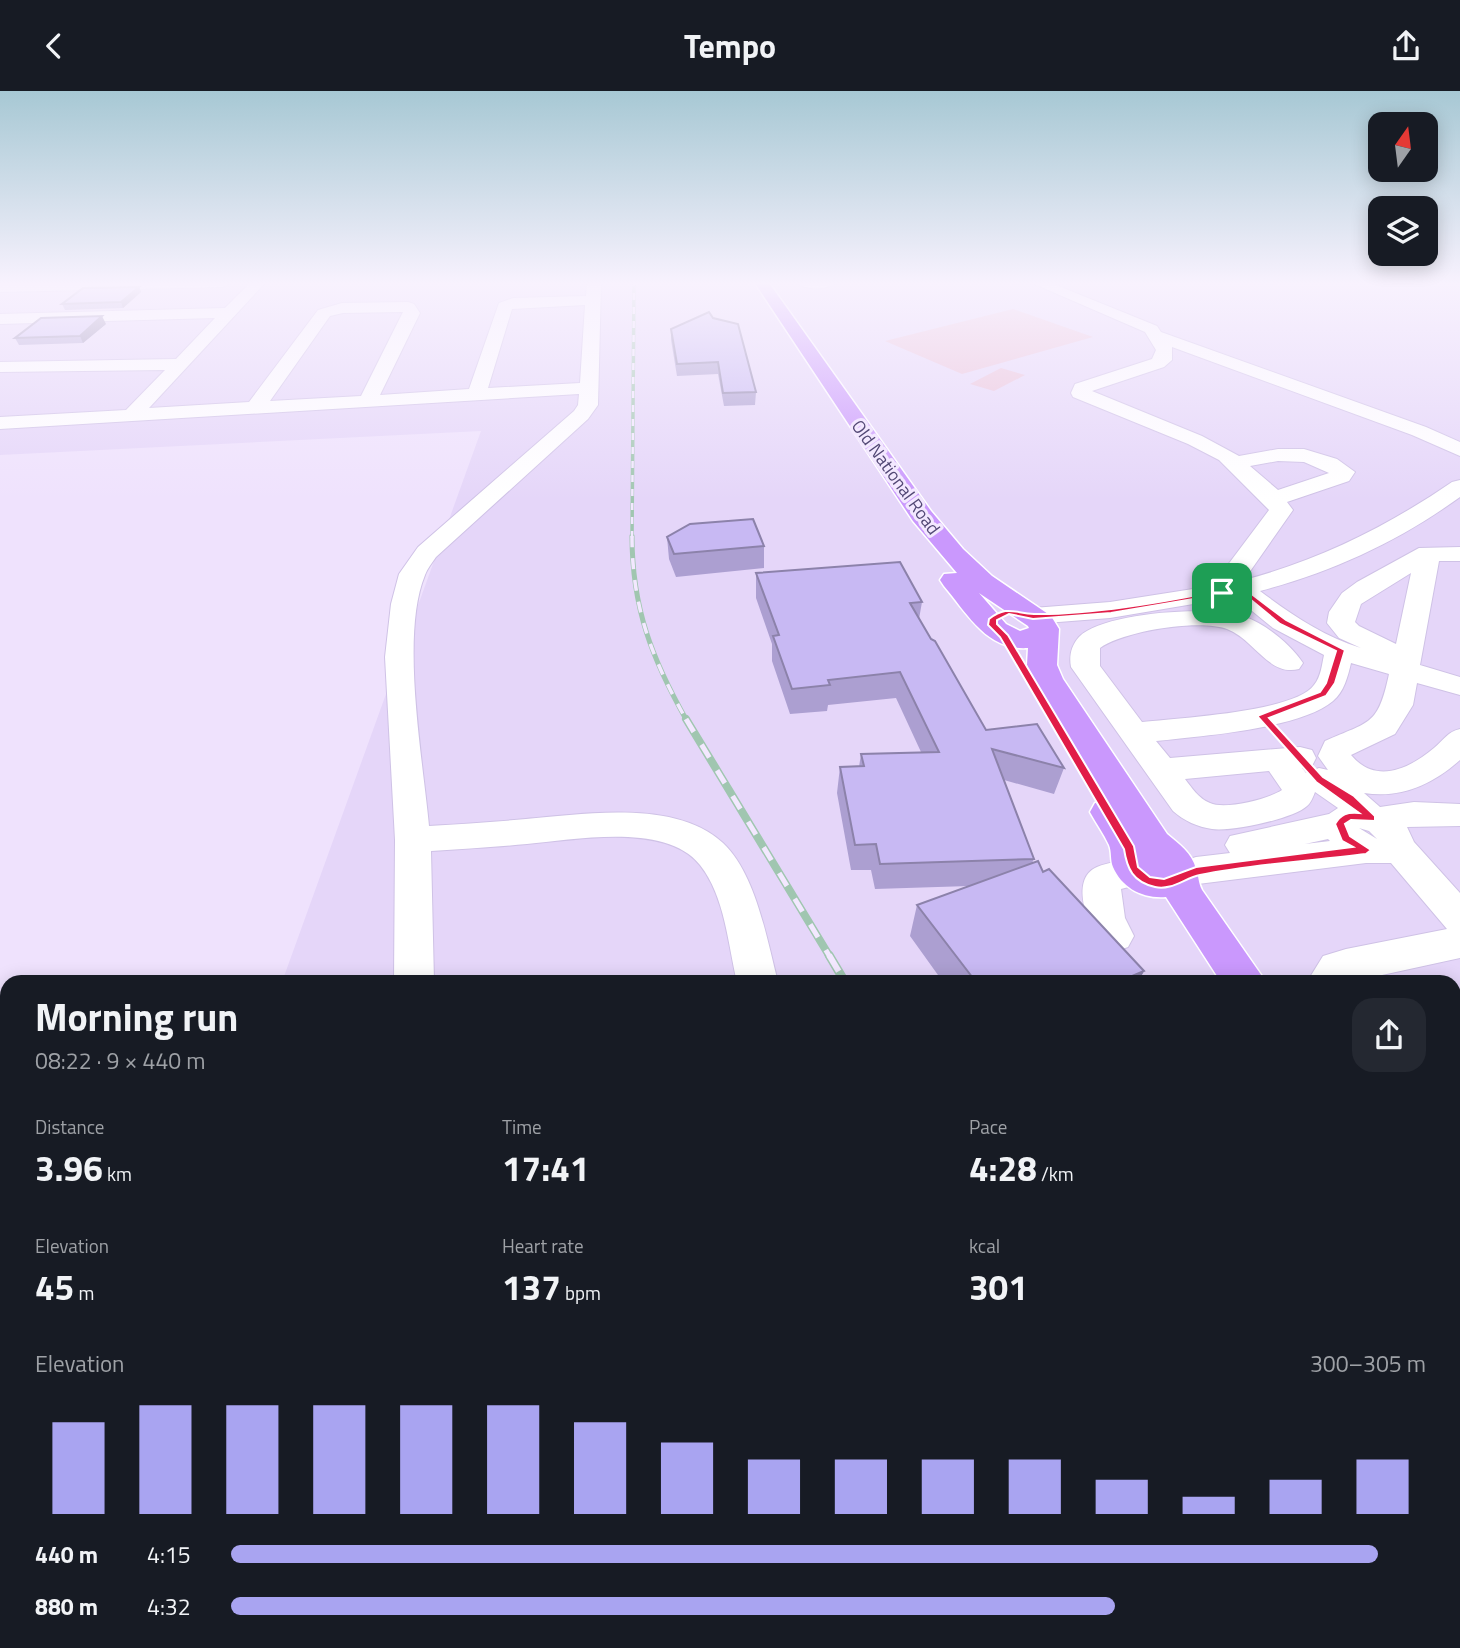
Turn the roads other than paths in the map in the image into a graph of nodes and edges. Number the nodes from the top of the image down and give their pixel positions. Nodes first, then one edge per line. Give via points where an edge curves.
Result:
1 (188, 356) edge
2 (293, 356) edge
3 (391, 356) edge
4 (489, 356) edge
5 (590, 356) edge
6 (794, 356) edge
7 (811, 356) edge
8 (1165, 356) edge
9 (1211, 356) edge
10 (181, 363) junction
11 (0, 367) edge
12 (589, 388) junction
13 (477, 395) junction
14 (368, 402) junction
15 (255, 408) junction
16 (131, 416) junction
17 (0, 423) edge
18 (1460, 450) edge
19 (1236, 463) junction
20 (1460, 488) edge
21 (1274, 499) junction
22 (1428, 553) junction
23 (1460, 554) edge
24 (1231, 591) junction
25 (1037, 623) junction
26 (998, 630) junction
27 (1340, 650) junction
28 (1289, 663) dead end
29 (1407, 663) junction
30 (1460, 686) edge
31 (1262, 716) junction
32 (1133, 733) junction
33 (1460, 739) edge
34 (1299, 766) junction
35 (1161, 770) junction
36 (1458, 814) edge
37 (1371, 834) junction
38 (413, 840) junction
39 (1157, 868) junction
40 (1460, 918) edge
41 (1114, 936) edge
42 (1460, 942) edge
43 (414, 975) edge
44 (756, 975) edge
45 (1210, 975) edge
46 (1240, 975) edge
47 (1332, 975) edge

1 - 10 street
2 - 15 street
3 - 14 street
4 - 13 street
5 - 12 street
6 - 26 main road, Old National Road via 910,528
7 - 25 main road, Old National Road via 954,555
8 - 19 street via 1082,387 1080,393 1195,440
9 - 18 street
10 - 11 street
10 - 16 street
12 - 13 street
12 - 38 street via 588,405 581,415 446,532 412,574 399,657
13 - 14 street
14 - 15 street
15 - 16 street
16 - 17 street
19 - 21 street
19 - 21 street via 1286,453 1310,457 1344,472
20 - 24 street via 1338,559
21 - 24 street via 1281,515
22 - 23 street
22 - 29 street
22 - 29 street via 1366,588 1343,612 1341,623 1349,632
24 - 25 street
24 - 27 street
25 - 26 main road via 1031,639
25 - 39 main road, Old National Road via 1048,679
26 - 39 main road, Old National Road via 1130,849
27 - 29 street
27 - 31 street via 1323,694
28 - 32 street via 1247,628 1216,618 1186,618 1098,636 1085,650 1086,667
29 - 30 street
29 - 33 street via 1391,718 1384,727 1336,747 1336,760 1365,781 1389,785 1423,773
31 - 32 street
31 - 34 street
32 - 35 street
34 - 35 street
34 - 35 street via 1296,798 1217,817 1188,806
34 - 37 street via 1328,803
36 - 37 street via 1435,831
37 - 39 street via 1196,871
37 - 40 street via 1405,877 1434,892
38 - 43 street
38 - 44 street via 611,825 665,830 688,838 710,852 728,878
39 - 41 street via 1109,877 1101,883 1105,918
39 - 45 main road, Old National Road
39 - 46 main road, Old National Road via 1186,898
42 - 47 street via 1346,965

